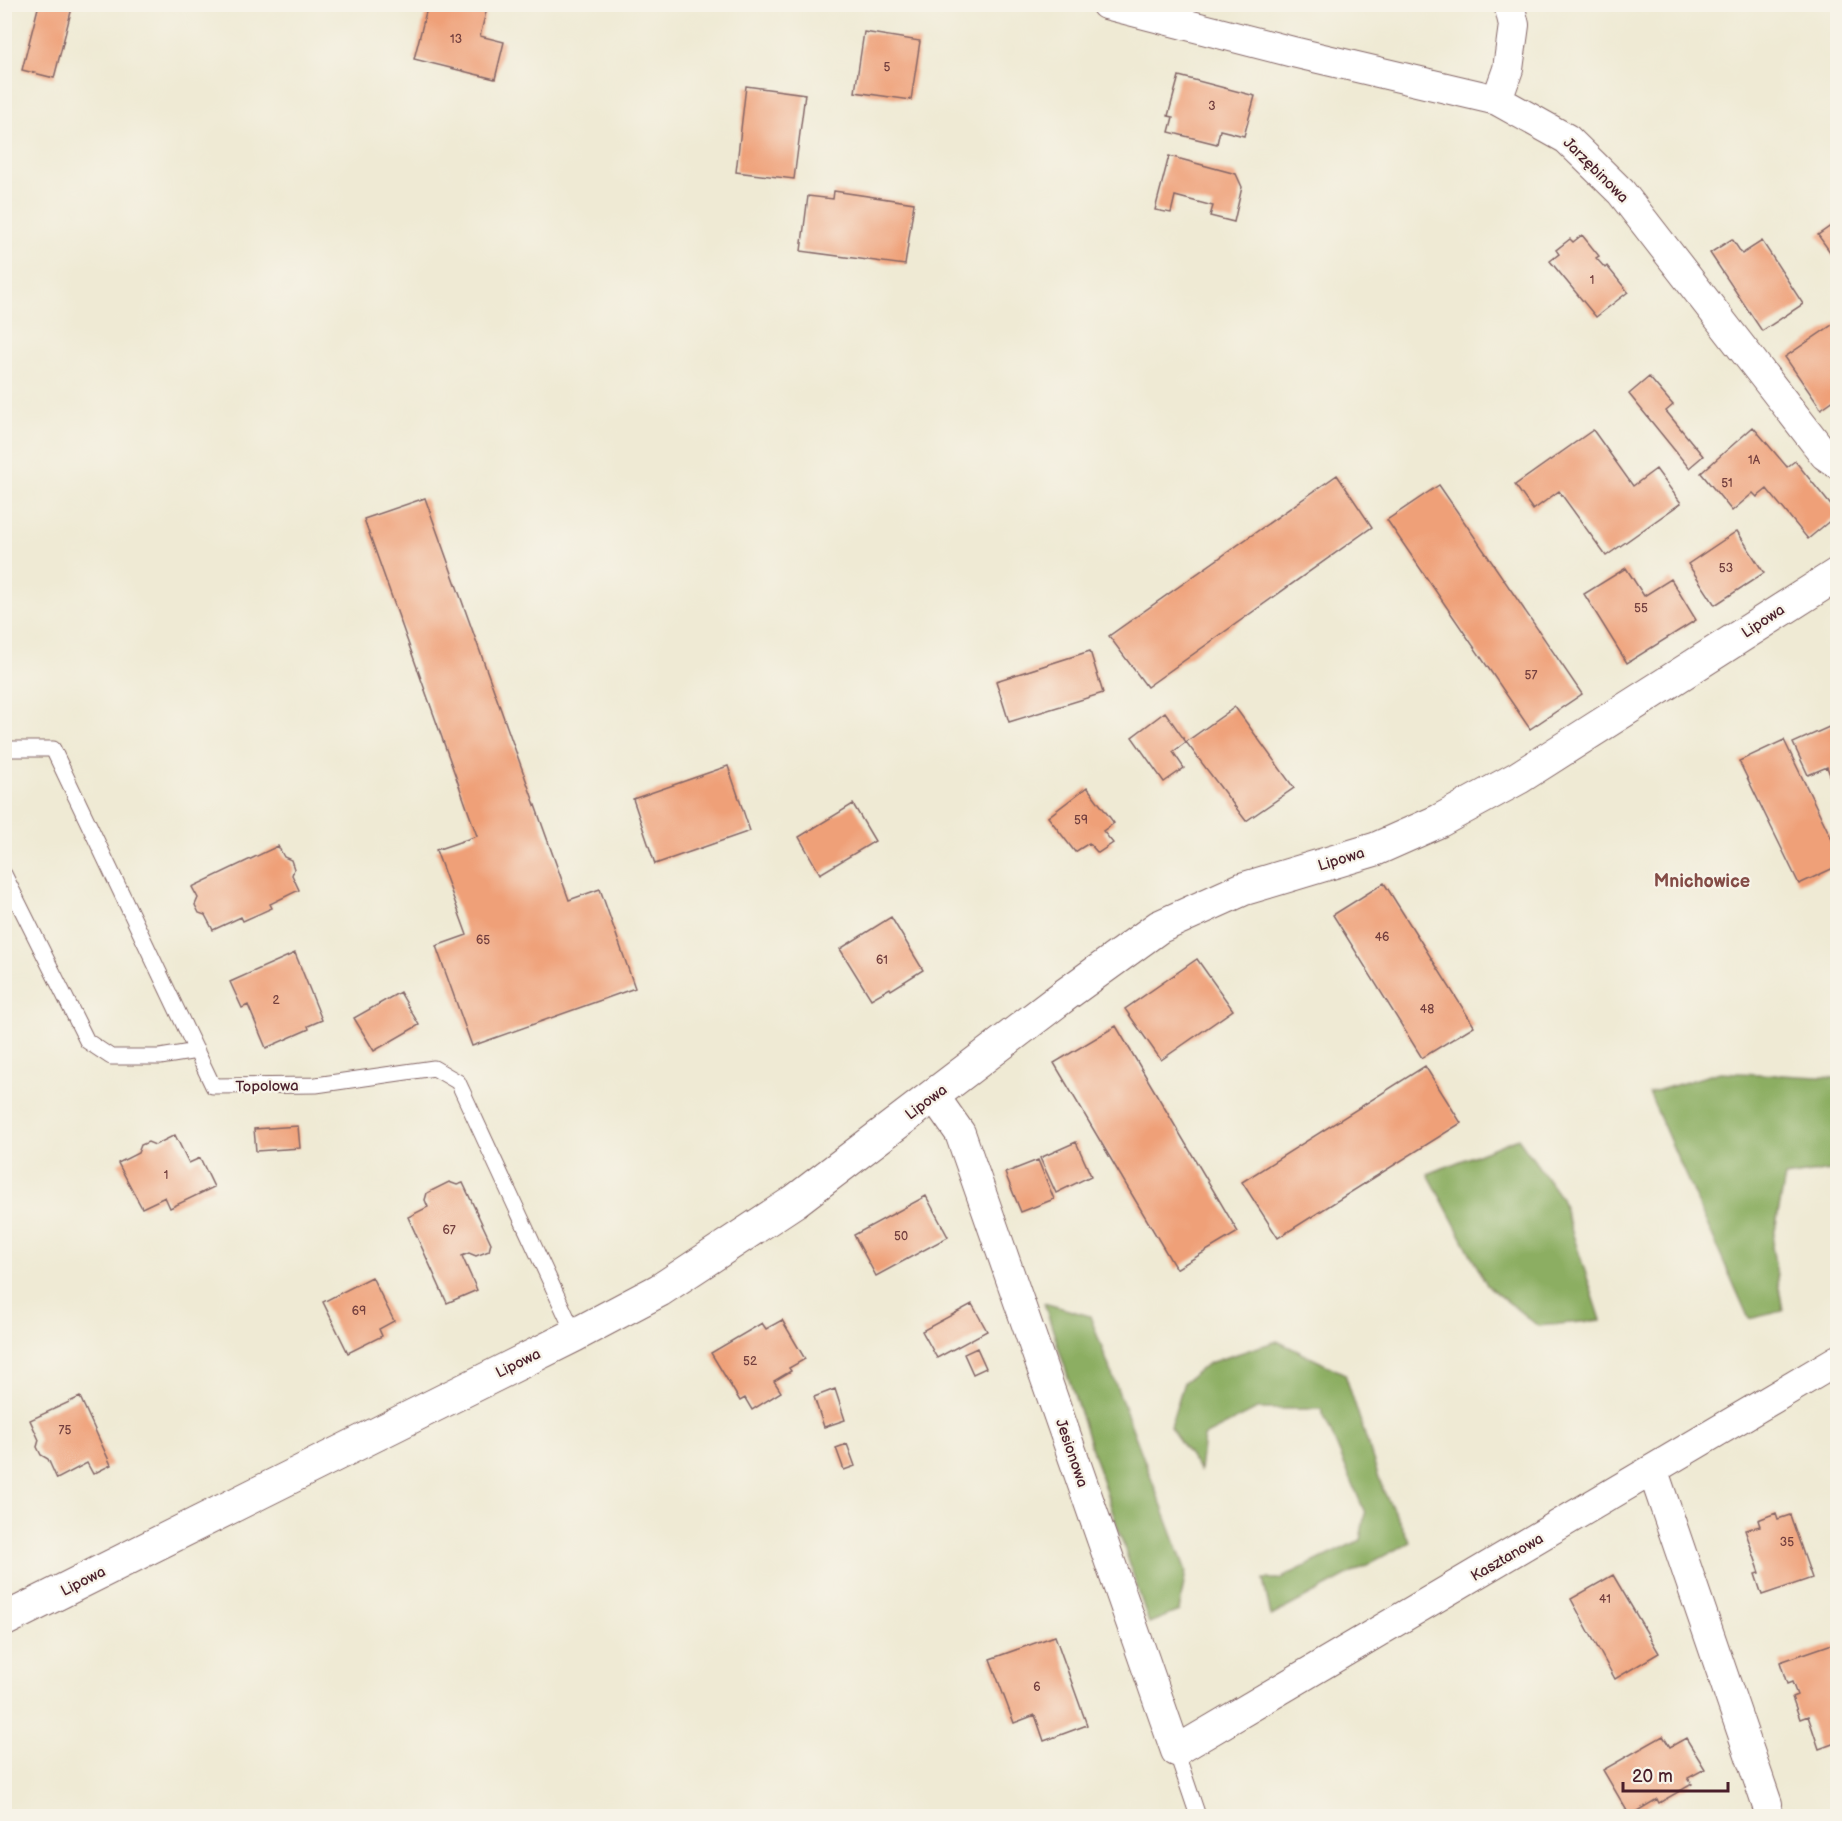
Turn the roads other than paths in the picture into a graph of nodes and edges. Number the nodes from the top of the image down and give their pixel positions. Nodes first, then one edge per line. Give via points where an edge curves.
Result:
1 (1106, 4) edge
2 (1509, 4) edge
3 (1497, 100) junction
4 (1838, 464) edge
5 (1838, 574) edge
6 (4, 749) edge
7 (4, 874) edge
8 (197, 1051) junction
9 (934, 1096) junction
10 (574, 1335) junction
11 (1838, 1360) edge
12 (1653, 1471) junction
13 (4, 1620) edge
14 (1176, 1751) junction
15 (1767, 1804) dead end
16 (1198, 1816) edge

1 - 3 street, Jarzębinowa
2 - 3 street via 1514,25 1508,69
3 - 4 street, Jarzębinowa via 1568,139 1621,192 1825,455
5 - 9 street, Lipowa via 1518,778 1439,821 1376,849 1243,889 1160,927
6 - 8 lane, Topolowa via 53,749
7 - 8 lane via 87,1041 111,1057 160,1058
8 - 10 lane, Topolowa via 213,1086 316,1085 434,1068 458,1082
9 - 10 street, Lipowa via 734,1243 660,1290
9 - 14 street, Jesionowa via 960,1132
10 - 13 street, Lipowa
11 - 12 street, Kasztanowa
12 - 14 street, Kasztanowa
12 - 15 street
14 - 16 lane, Jesionowa

